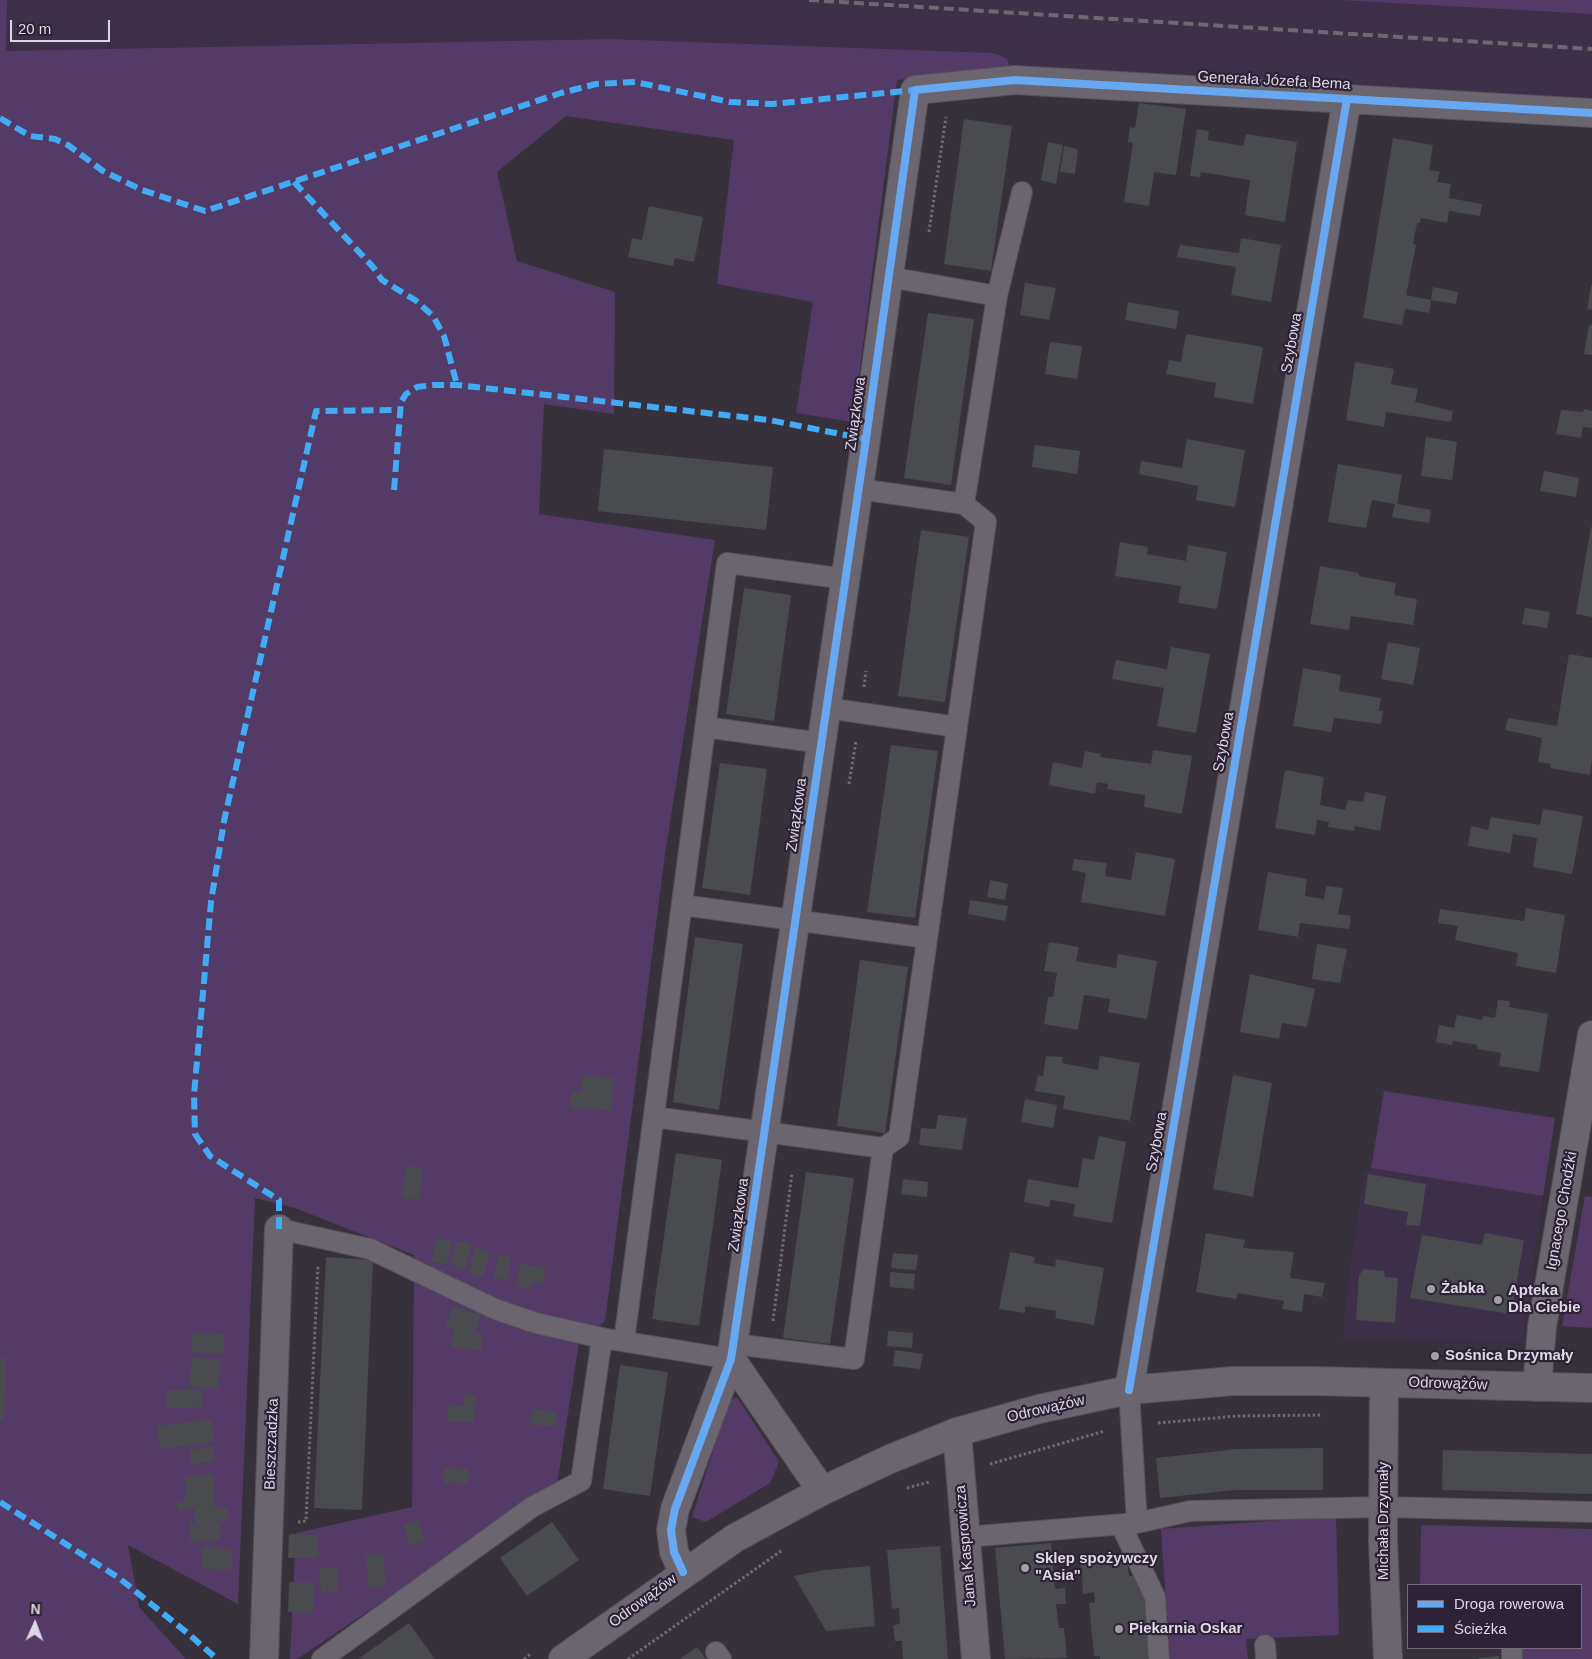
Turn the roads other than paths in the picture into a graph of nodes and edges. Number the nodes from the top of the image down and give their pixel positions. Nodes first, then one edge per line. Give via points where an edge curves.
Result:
1 (953, 84) joint
2 (1347, 99) junction
3 (1592, 113) edge
4 (1022, 192) dead end
5 (889, 277) junction
6 (998, 296) junction
7 (859, 490) junction
8 (964, 504) junction
9 (846, 579) junction
10 (827, 708) junction
11 (705, 727) junction
12 (957, 727) junction
13 (821, 744) junction
14 (682, 905) junction
15 (796, 920) junction
16 (927, 938) junction
17 (1592, 1035) edge
18 (654, 1117) junction
19 (764, 1132) junction
20 (883, 1148) junction
21 (279, 1229) joint
22 (602, 1338) junction
23 (624, 1341) junction
24 (732, 1352) junction
25 (1384, 1383) junction
26 (1537, 1387) junction
27 (1592, 1388) edge
28 (1129, 1390) junction
29 (957, 1432) junction
30 (822, 1491) junction
31 (1384, 1507) junction
32 (1592, 1512) edge
33 (1129, 1524) junction
34 (966, 1537) junction
35 (683, 1572) junction
36 (264, 1659) edge
37 (322, 1659) edge
38 (563, 1659) edge
39 (976, 1659) edge
40 (1159, 1659) edge
41 (1388, 1659) edge

1 - 2 street, Generała Józefa Bema via 1015,80
1 - 5 street, Związkowa via 915,90
2 - 3 street, Generała Józefa Bema
2 - 28 street, Szybowa
4 - 6 lane
5 - 6 lane
5 - 7 street, Związkowa
6 - 8 lane
7 - 8 lane
7 - 9 street, Związkowa
8 - 12 lane via 986,522
9 - 10 street, Związkowa
9 - 11 lane via 727,562
10 - 12 lane
10 - 13 street, Związkowa
11 - 13 lane
11 - 14 lane
12 - 16 lane
13 - 15 street, Związkowa
14 - 15 lane
14 - 18 lane
15 - 16 lane
15 - 19 street, Związkowa
16 - 20 lane via 899,1137
17 - 26 street, Ignacego Chodźki via 1542,1327
18 - 19 lane
18 - 23 lane
19 - 20 lane
19 - 24 street, Związkowa
20 - 24 lane via 854,1359 769,1349
21 - 22 lane via 370,1249 495,1309 536,1323
21 - 36 street, Bieszczadzka
22 - 23 lane
22 - 37 lane via 581,1481 532,1507
23 - 24 lane
24 - 30 street
24 - 35 street, Związkowa via 674,1516 671,1530 674,1552
25 - 26 street, Odrowążów
25 - 28 street, Odrowążów via 1233,1381
25 - 31 street, Michała Drzymały
26 - 27 street, Odrowążów
28 - 29 street, Odrowążów via 1039,1409
28 - 33 lane
29 - 30 street, Odrowążów
29 - 34 street, Jana Kasprowicza
30 - 35 street, Odrowążów via 735,1538
31 - 32 lane
31 - 33 lane via 1190,1511
31 - 41 street, Michała Drzymały
33 - 34 lane
33 - 40 lane via 1155,1597
34 - 39 street, Jana Kasprowicza
35 - 38 street, Odrowążów

